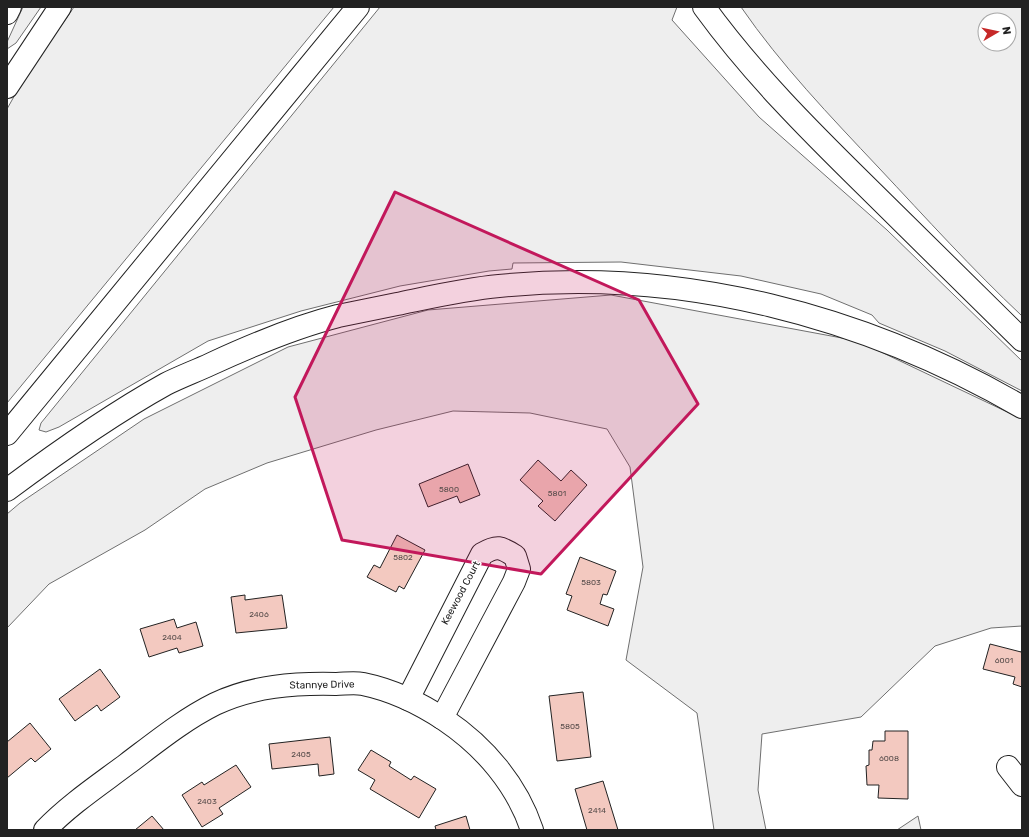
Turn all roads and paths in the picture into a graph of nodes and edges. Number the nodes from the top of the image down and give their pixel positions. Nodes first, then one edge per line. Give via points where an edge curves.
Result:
1 (10, 7) edge
2 (60, 7) edge
3 (358, 7) edge
4 (704, 7) edge
5 (7, 14) edge
6 (7, 87) edge
7 (1022, 340) edge
8 (1022, 407) edge
9 (7, 434) edge
10 (7, 490) edge
11 (408, 699) junction
12 (442, 718) junction
13 (1008, 767) dead end
14 (1022, 785) edge
15 (45, 830) edge
16 (532, 830) edge

1 - 5 main road
2 - 6 main road
3 - 9 main road
4 - 7 main road via 728,41 792,113
8 - 10 main road via 977,381 903,347 832,321 769,304 692,290 610,283 556,282 499,286 451,293 336,317 256,343 167,384 83,435
11 - 12 main road, Stannye Drive
11 - 12 main road, Keewood Court via 482,554 490,549 501,548 515,556 519,569 484,642
11 - 15 main road, Stannye Drive via 362,684 304,683 272,687 215,704 180,725 103,782
12 - 16 main road, Stannye Drive via 473,741 506,778
13 - 14 main road

